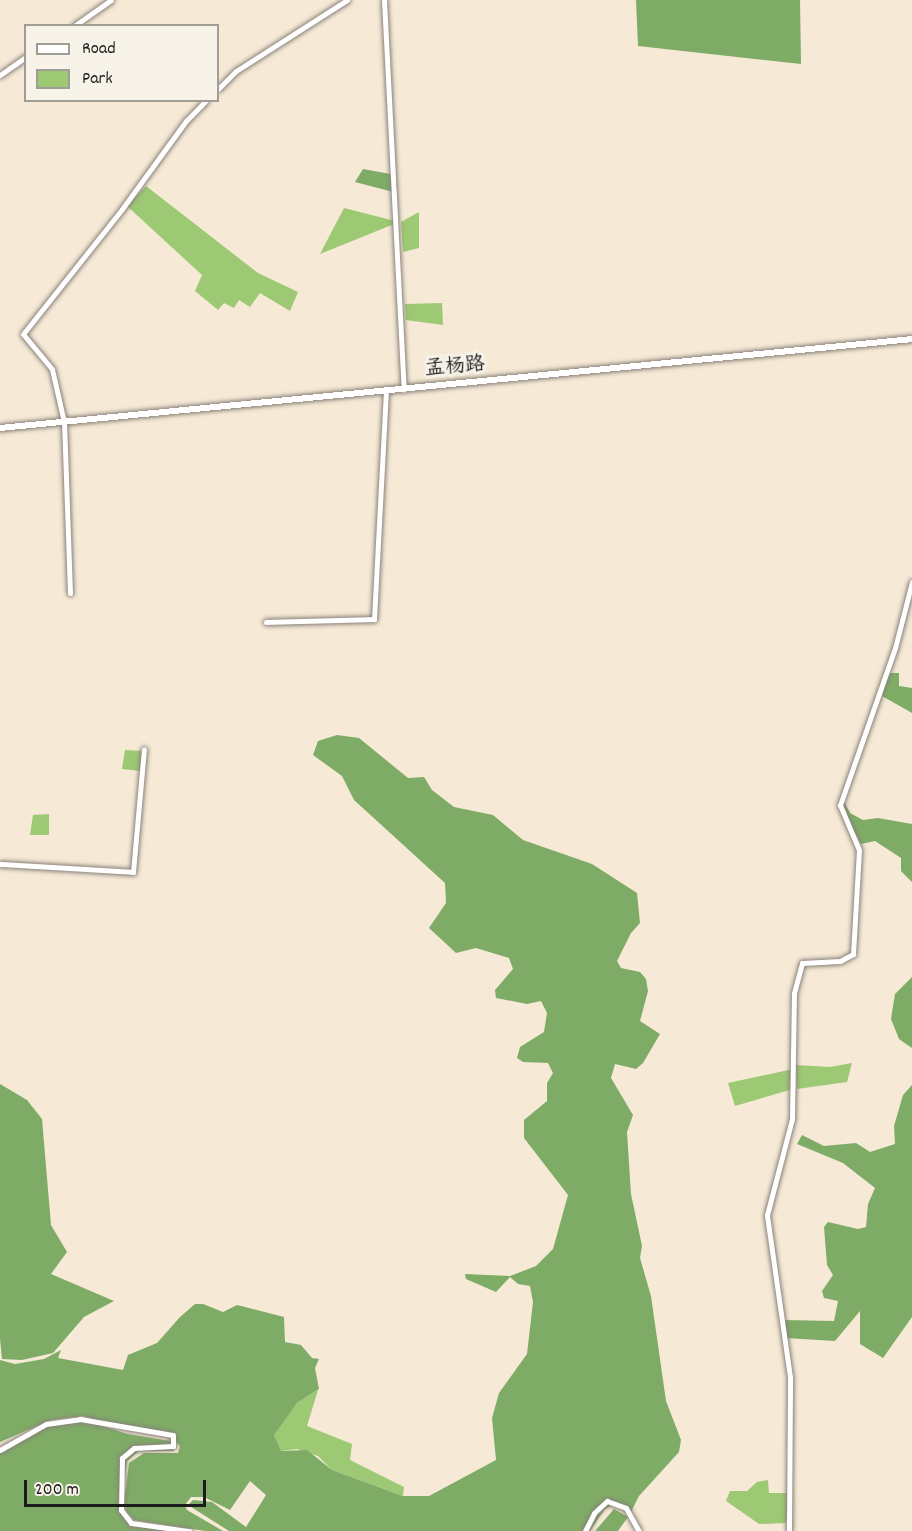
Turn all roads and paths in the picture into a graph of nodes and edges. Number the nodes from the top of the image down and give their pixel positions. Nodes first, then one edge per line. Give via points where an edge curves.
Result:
1 (111, 0) edge
2 (346, 0) edge
3 (384, 0) edge
4 (77, 24) edge
5 (24, 58) edge
6 (0, 75) edge
7 (219, 88) edge
8 (204, 102) edge
9 (912, 339) edge
10 (404, 389) junction
11 (386, 391) junction
12 (64, 422) junction
13 (0, 428) edge
14 (912, 582) edge
15 (70, 593) dead end
16 (266, 622) dead end
17 (144, 749) dead end
18 (0, 864) edge
19 (0, 1450) edge
20 (189, 1531) edge
21 (585, 1531) edge
22 (639, 1531) edge
23 (789, 1531) edge

1 - 4 street
2 - 7 street via 236,70
3 - 10 street
5 - 6 street
8 - 12 street via 23,334 52,369
9 - 10 street, 孟杨路
10 - 11 street, 孟杨路
11 - 12 street, 孟杨路
11 - 16 street via 374,619
12 - 13 street, 孟杨路
12 - 15 street
14 - 23 street via 888,668 840,805 859,850 853,954 840,961 802,963 794,993 792,1119 767,1215 790,1377
17 - 18 street via 133,873
19 - 20 street via 45,1424 80,1419 172,1435 173,1446 134,1448 122,1458 121,1510 131,1523
21 - 22 street via 607,1501 626,1508

